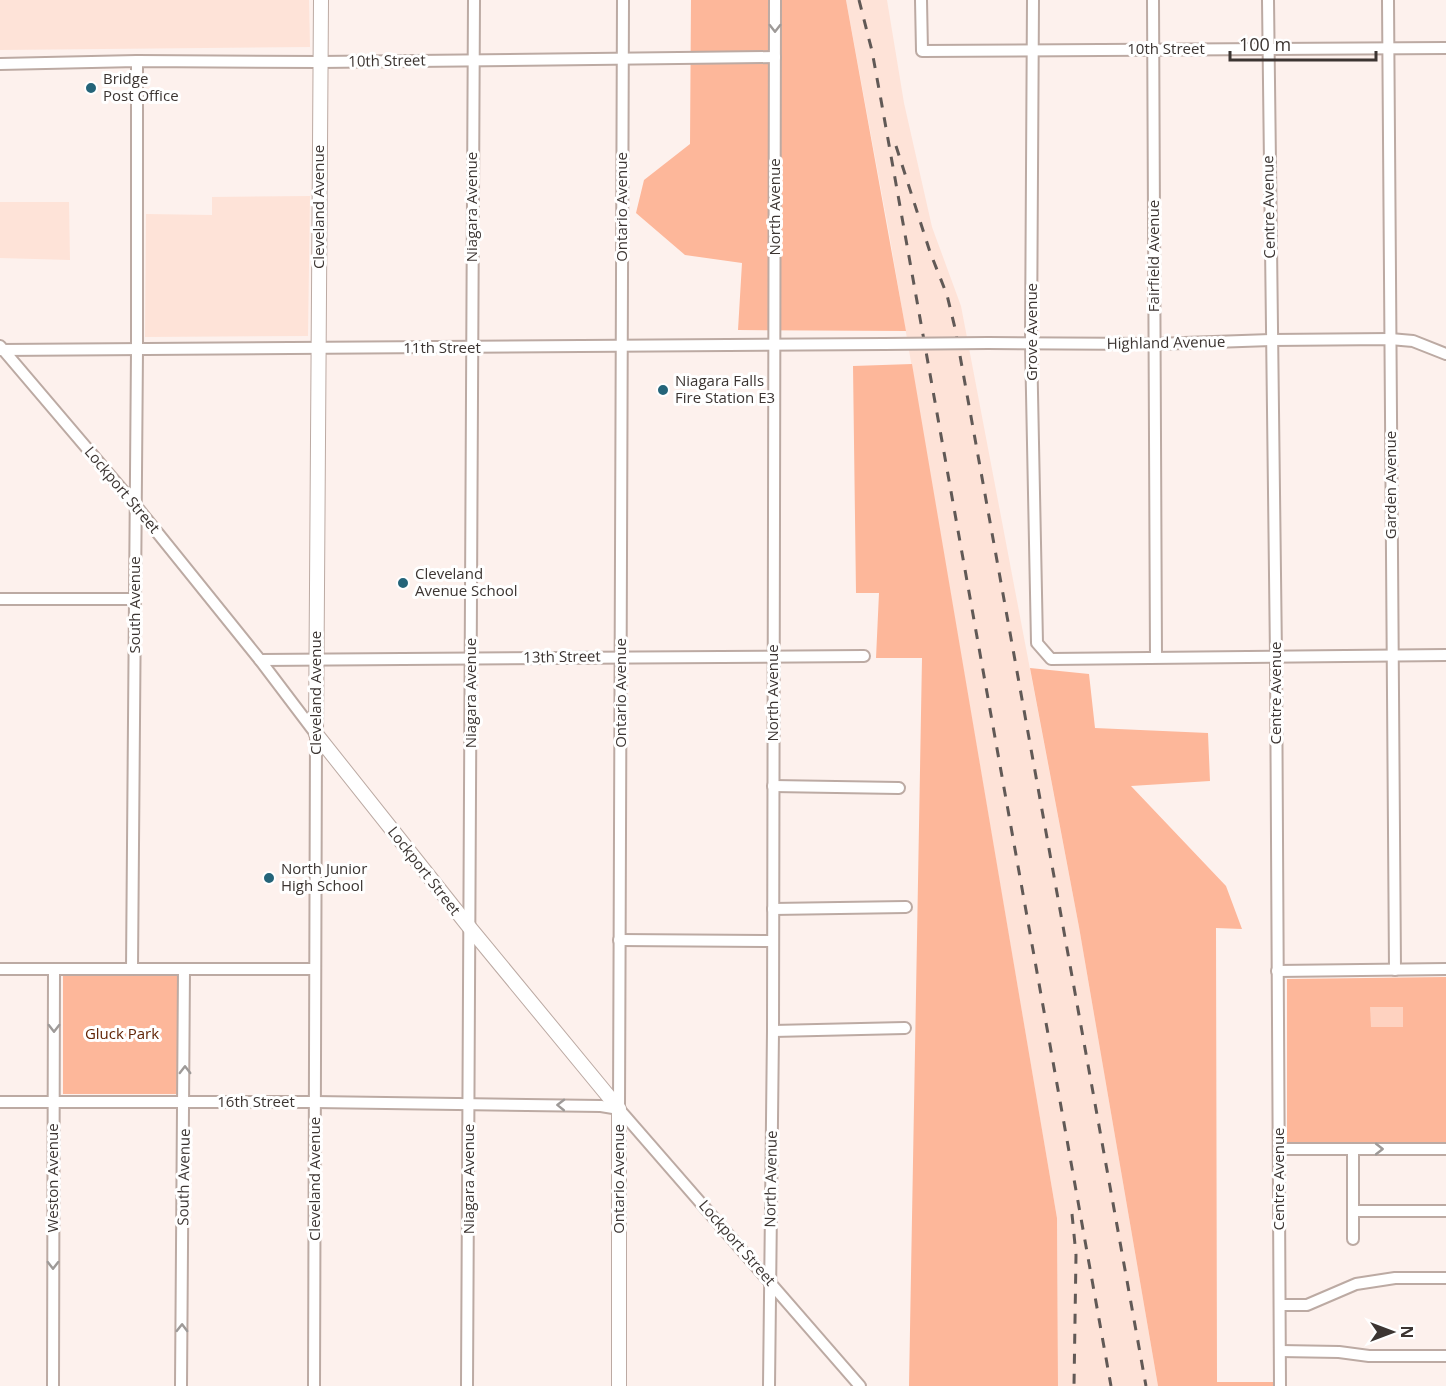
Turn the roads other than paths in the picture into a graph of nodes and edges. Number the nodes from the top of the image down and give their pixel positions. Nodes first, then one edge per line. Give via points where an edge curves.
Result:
1 (321, 0) edge
2 (474, 0) edge
3 (623, 0) edge
4 (775, 0) edge
5 (921, 0) edge
6 (1033, 0) edge
7 (1153, 0) edge
8 (1268, 0) edge
9 (1388, 0) edge
10 (1388, 48) junction
11 (1446, 48) edge
12 (1153, 49) junction
13 (1267, 49) junction
14 (1033, 50) junction
15 (775, 57) junction
16 (622, 58) junction
17 (472, 60) junction
18 (137, 61) junction
19 (320, 62) junction
20 (0, 63) edge
21 (1390, 339) junction
22 (1271, 340) junction
23 (884, 344) joint
24 (1031, 344) junction
25 (1155, 344) junction
26 (774, 345) junction
27 (622, 346) junction
28 (319, 348) junction
29 (472, 348) junction
30 (1, 349) edge
31 (137, 350) junction
32 (1446, 354) edge
33 (136, 506) junction
34 (0, 599) edge
35 (135, 599) junction
36 (1392, 655) junction
37 (1446, 655) edge
38 (773, 656) junction
39 (864, 656) dead end
40 (1276, 656) junction
41 (622, 657) junction
42 (1156, 657) junction
43 (317, 658) junction
44 (471, 658) junction
45 (261, 660) junction
46 (316, 734) junction
47 (773, 786) junction
48 (899, 788) dead end
49 (906, 907) dead end
50 (772, 909) junction
51 (470, 928) junction
52 (619, 940) junction
53 (772, 941) junction
54 (0, 969) edge
55 (54, 969) junction
56 (132, 969) junction
57 (184, 969) junction
58 (315, 969) junction
59 (1446, 969) edge
60 (1395, 970) junction
61 (1278, 971) junction
62 (905, 1028) dead end
63 (773, 1031) junction
64 (53, 1101) junction
65 (185, 1101) junction
66 (0, 1102) edge
67 (315, 1102) junction
68 (470, 1104) junction
69 (619, 1109) junction
70 (1279, 1149) junction
71 (1353, 1149) junction
72 (1446, 1149) edge
73 (1353, 1211) junction
74 (1446, 1211) edge
75 (1353, 1239) dead end
76 (1446, 1278) edge
77 (770, 1281) junction
78 (1280, 1305) junction
79 (1280, 1351) junction
80 (1446, 1356) edge
81 (53, 1386) edge
82 (182, 1386) edge
83 (314, 1386) edge
84 (467, 1386) edge
85 (619, 1386) edge
86 (769, 1386) edge
87 (860, 1386) edge
88 (1280, 1386) edge

1 - 19 main road, Cleveland Avenue
2 - 17 street, Niagara Avenue
3 - 16 street, Ontario Avenue
4 -> 15 street, North Avenue
5 - 14 street, 10th Street via 922,51
6 - 14 street, Grove Avenue
7 - 12 street, Fairfield Avenue
8 - 13 street, Centre Avenue
9 - 10 street, Garden Avenue
10 - 11 street, 10th Street
10 - 13 street, 10th Street
10 - 21 street, Garden Avenue
12 - 13 street, 10th Street
12 - 14 street, 10th Street
12 - 25 street, Fairfield Avenue
13 - 22 street, Centre Avenue
14 - 24 street, Grove Avenue
15 - 16 street, 10th Street
15 - 26 street, North Avenue
16 - 17 street, 10th Street
16 - 27 street, Ontario Avenue
17 - 19 street, 10th Street
17 - 29 street, Niagara Avenue
18 - 19 street, 10th Street
18 - 20 street, 10th Street
18 - 31 street, South Avenue
19 - 28 main road, Cleveland Avenue
21 - 22 street, Highland Avenue
21 - 32 street, Highland Avenue via 1413,341
21 - 36 street, Garden Avenue
22 - 25 street, Highland Avenue
22 - 40 street, Centre Avenue
23 - 24 street, Highland Avenue, bridge
23 - 26 street, 11th Street
24 - 25 street, Highland Avenue
24 - 42 street, Grove Avenue via 1037,643 1051,659
25 - 42 street, Fairfield Avenue
26 - 27 street, 11th Street
26 - 38 street, North Avenue
27 - 29 street, 11th Street
27 - 41 street, Ontario Avenue
28 - 29 street, 11th Street
28 - 31 street, 11th Street
28 - 43 main road, Cleveland Avenue
29 - 44 street, Niagara Avenue
30 - 31 street, 11th Street
30 - 33 street, Lockport Street
31 - 33 street, South Avenue
33 - 35 street, South Avenue
33 - 45 street, Lockport Street
34 - 35 street
35 - 56 street, South Avenue
36 - 37 street
36 - 40 street
36 - 60 street, Garden Avenue
38 - 39 street, 13th Street
38 - 41 street, 13th Street
38 - 47 street, North Avenue
40 - 42 street
40 - 61 street, Centre Avenue
41 - 44 street, 13th Street
41 - 52 street, Ontario Avenue
43 - 44 street, 13th Street
43 - 45 street, 13th Street
43 - 46 main road, Cleveland Avenue
44 - 51 street, Niagara Avenue
45 - 46 street, Lockport Street
46 - 51 main road, Lockport Street
46 - 58 street, Cleveland Avenue
47 - 48 street
47 - 50 street, North Avenue
49 - 50 street
50 - 53 street, North Avenue
51 - 68 street, Niagara Avenue
51 - 69 main road, Lockport Street
52 - 53 street
52 - 69 street, Ontario Avenue
53 - 63 street, North Avenue
54 - 55 street
55 - 56 street
55 -> 64 street, Weston Avenue
56 - 57 street
57 - 58 street
65 -> 57 street, South Avenue
58 - 67 street, Cleveland Avenue
59 - 60 street
60 - 61 street
61 - 70 street, Centre Avenue
62 - 63 street
63 - 77 street, North Avenue
64 - 65 street, 16th Street
64 - 66 street, 16th Street
64 -> 81 street, Weston Avenue
65 - 67 street, 16th Street
82 -> 65 street, South Avenue
67 - 68 street, 16th Street
67 - 83 street, Cleveland Avenue
69 -> 68 street, 16th Street
68 - 84 street, Niagara Avenue
69 - 77 street, Lockport Street
69 - 85 main road, Ontario Avenue
70 - 71 street
70 - 78 street, Centre Avenue
71 -> 72 street
71 - 73 street
73 - 74 street
73 - 75 street
76 - 78 street via 1395,1278 1356,1284 1306,1305
77 - 86 street, North Avenue
77 - 87 street, Lockport Street
78 - 79 street, Centre Avenue
79 - 80 street
79 - 88 street, Centre Avenue

